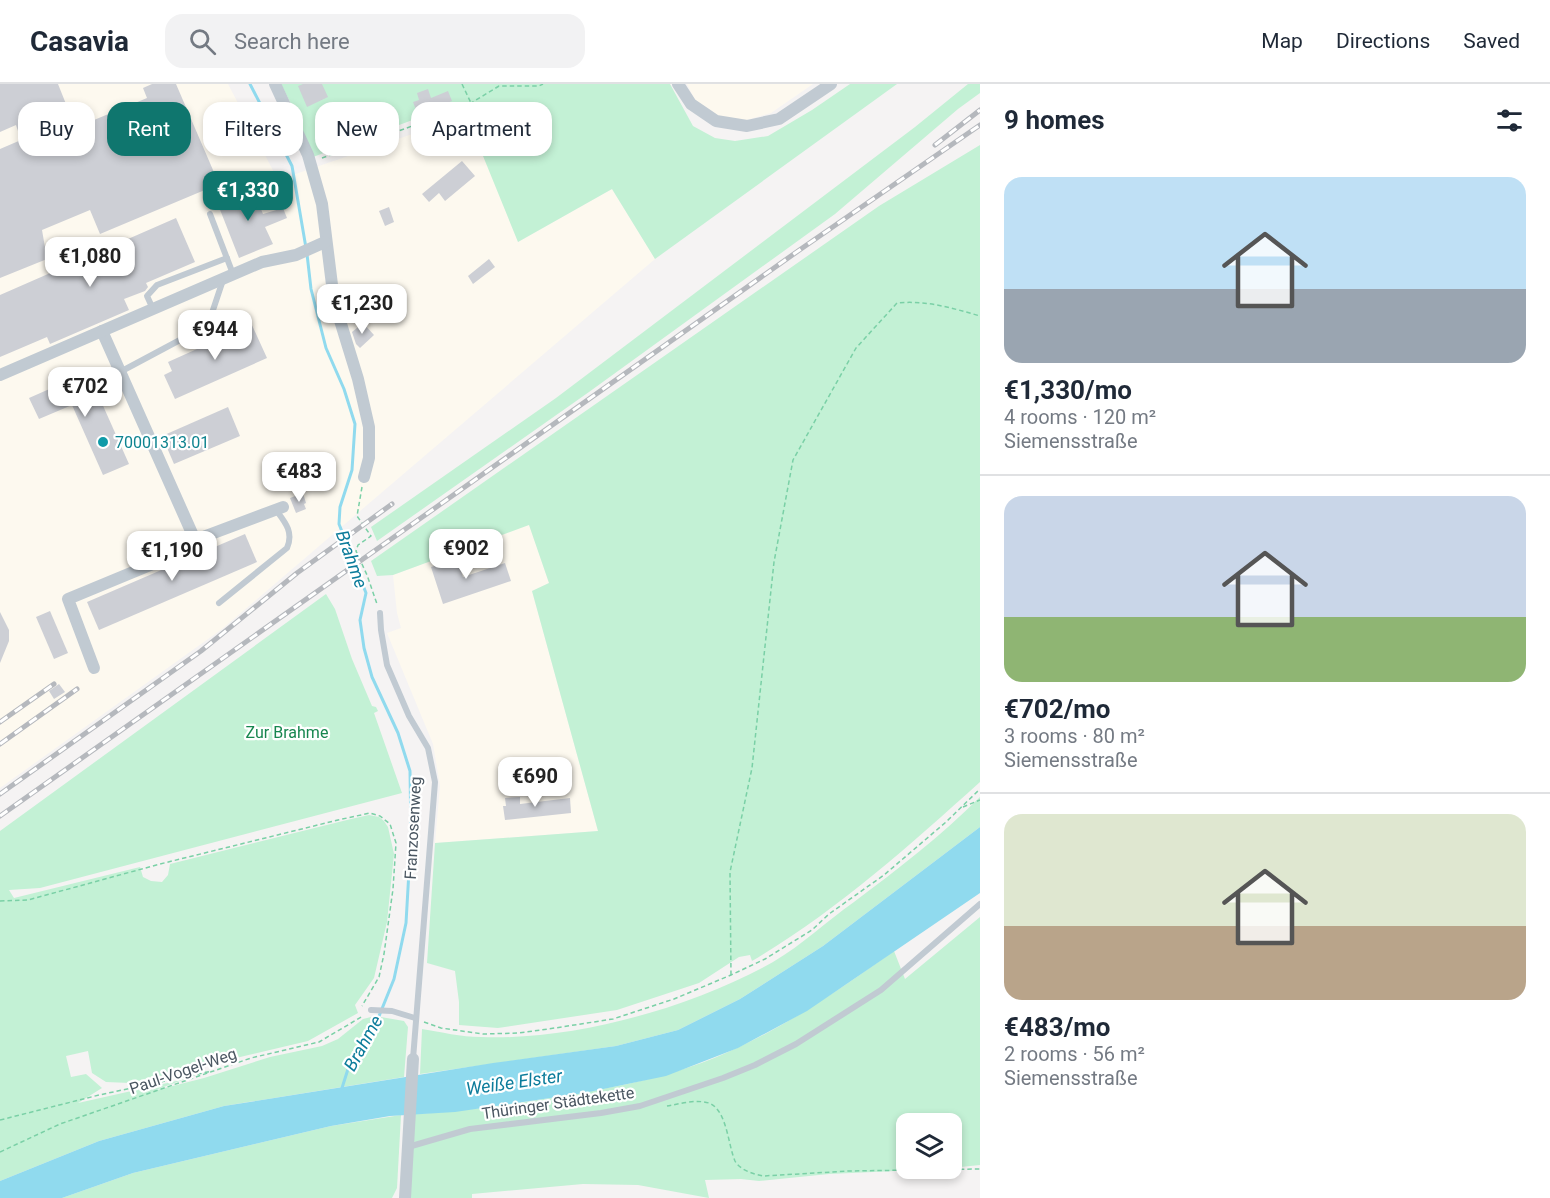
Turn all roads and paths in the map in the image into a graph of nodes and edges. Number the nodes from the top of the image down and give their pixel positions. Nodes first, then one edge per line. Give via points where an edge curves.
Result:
1 (275, 84) edge
2 (462, 84) edge
3 (543, 84) edge
4 (678, 84) edge
5 (831, 84) edge
6 (471, 102) edge
7 (475, 102) edge
8 (411, 126) edge
9 (310, 162) junction
10 (210, 214) dead end
11 (322, 244) junction
12 (227, 258) junction
13 (228, 277) junction
14 (153, 309) junction
15 (980, 316) edge
16 (102, 331) junction
17 (120, 372) junction
18 (0, 375) edge
19 (364, 477) joint
20 (279, 509) joint
21 (195, 540) junction
22 (219, 603) dead end
23 (380, 613) joint
24 (94, 668) dead end
25 (980, 789) edge
26 (980, 800) edge
27 (962, 807) junction
28 (0, 901) edge
29 (980, 904) edge
30 (731, 975) junction
31 (371, 1010) junction
32 (415, 1018) junction
33 (413, 1059) joint
34 (221, 1070) junction
35 (665, 1107) dead end
36 (0, 1120) edge
37 (408, 1140) junction
38 (0, 1152) edge
39 (980, 1169) edge
40 (405, 1198) edge

1 - 9 street
2 - 6 path
3 - 7 path via 499,86
4 - 5 street via 691,104 716,121 747,126 779,119
8 - 9 path
9 - 11 street via 322,204
10 - 12 lane
11 - 13 street
11 - 19 street via 369,427 369,459
12 - 13 lane
12 - 14 lane via 157,285 147,296
13 - 14 street
13 - 17 lane via 208,325
14 - 16 street
15 - 30 path via 933,303 897,303 856,348 794,460 774,562 752,768 730,872
16 - 17 street
16 - 18 street
17 - 21 street
19 - 23 path via 357,516 371,536 356,551
20 - 21 street
20 - 22 lane via 291,540 287,548
21 - 24 street via 184,551 68,599
23 - 32 lane, Franzosenweg via 387,665 428,748 435,782
25 - 27 path
26 - 27 path
27 - 30 path via 884,875 812,930
28 - 31 path via 28,900 370,813 390,824 396,843 384,954 379,977 362,1006
29 - 37 lane, Thüringer Städtekette via 881,990 755,1065 639,1106
30 - 32 path via 613,1019 519,1033 483,1034 441,1028
31 - 32 lane
31 - 34 path, Paul-Vogel-Weg via 319,1042 251,1058
32 - 33 lane, Franzosenweg
33 - 37 street
34 - 36 path
34 - 38 path, Paul-Vogel-Weg via 60,1124
35 - 39 path via 699,1102 716,1107 736,1162 763,1176
37 - 40 street

